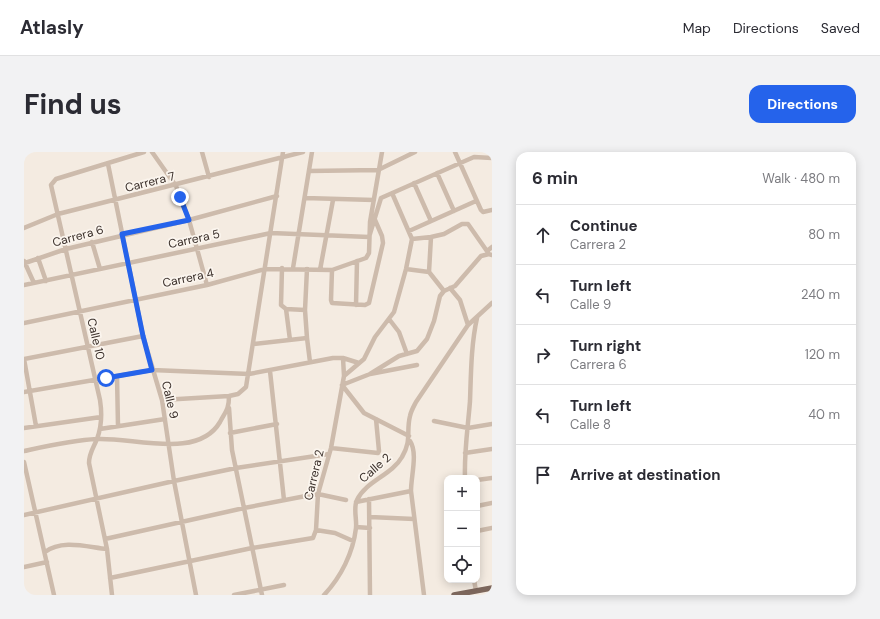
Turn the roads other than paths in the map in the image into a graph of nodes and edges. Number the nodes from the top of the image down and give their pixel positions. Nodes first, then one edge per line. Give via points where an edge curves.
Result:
1 (144, 152) edge
2 (152, 152) edge
3 (202, 152) edge
4 (304, 152) edge
5 (312, 152) edge
6 (382, 152) edge
7 (415, 152) edge
8 (455, 152) edge
9 (282, 154) edge
10 (492, 158) edge
11 (460, 163) junction
12 (108, 164) junction
13 (309, 170) junction
14 (378, 170) junction
15 (438, 173) junction
16 (209, 177) junction
17 (414, 183) junction
18 (176, 186) junction
19 (392, 193) junction
20 (277, 196) junction
21 (305, 198) junction
22 (333, 200) junction
23 (374, 200) junction
24 (115, 201) junction
25 (476, 201) junction
26 (492, 210) edge
27 (454, 211) junction
28 (58, 214) junction
29 (189, 220) junction
30 (375, 220) junction
31 (431, 221) junction
32 (24, 228) edge
33 (409, 230) junction
34 (271, 233) junction
35 (298, 233) junction
36 (122, 234) junction
37 (327, 235) junction
38 (370, 237) junction
39 (431, 237) junction
40 (412, 239) junction
41 (92, 242) junction
42 (492, 247) edge
43 (66, 249) junction
44 (196, 250) junction
45 (489, 253) edge
46 (38, 258) junction
47 (357, 261) junction
48 (25, 262) edge
49 (128, 263) junction
50 (282, 268) junction
51 (293, 268) junction
52 (100, 269) junction
53 (265, 269) junction
54 (307, 269) junction
55 (406, 269) junction
56 (320, 270) junction
57 (332, 270) junction
58 (430, 272) junction
59 (73, 276) junction
60 (46, 281) junction
61 (34, 284) junction
62 (207, 285) junction
63 (24, 286) edge
64 (450, 288) junction
65 (444, 291) junction
66 (135, 299) junction
67 (492, 303) edge
68 (356, 305) junction
69 (286, 309) junction
70 (305, 310) junction
71 (79, 312) junction
72 (477, 318) junction
73 (389, 319) junction
74 (24, 324) edge
75 (468, 325) junction
76 (143, 336) junction
77 (307, 338) junction
78 (290, 340) junction
79 (253, 344) junction
80 (87, 346) junction
81 (407, 354) junction
82 (343, 358) junction
83 (24, 359) edge
84 (310, 362) junction
85 (359, 363) junction
86 (417, 365) dead end
87 (152, 370) junction
88 (270, 371) junction
89 (248, 374) junction
90 (370, 374) junction
91 (117, 376) junction
92 (344, 376) junction
93 (95, 380) junction
94 (342, 385) junction
95 (31, 391) junction
96 (24, 392) edge
97 (229, 396) junction
98 (162, 400) junction
99 (229, 408) junction
100 (101, 417) junction
101 (165, 419) junction
102 (376, 419) junction
103 (434, 421) dead end
104 (277, 424) junction
105 (492, 424) edge
106 (36, 426) junction
107 (118, 426) junction
108 (24, 428) edge
109 (468, 428) junction
110 (100, 429) junction
111 (230, 433) junction
112 (97, 439) junction
113 (410, 439) junction
114 (168, 443) junction
115 (331, 448) junction
116 (492, 449) edge
117 (24, 451) edge
118 (465, 453) junction
119 (329, 454) junction
120 (24, 462) edge
121 (280, 462) junction
122 (236, 468) junction
123 (465, 475) edge
124 (492, 478) edge
125 (480, 480) edge
126 (174, 481) junction
127 (411, 492) junction
128 (318, 494) junction
129 (95, 499) junction
130 (369, 499) junction
131 (284, 500) junction
132 (346, 500) dead end
133 (356, 502) junction
134 (492, 503) edge
135 (480, 505) edge
136 (244, 508) junction
137 (35, 513) junction
138 (24, 515) edge
139 (370, 516) junction
140 (414, 519) junction
141 (182, 521) junction
142 (356, 527) junction
143 (370, 528) junction
144 (492, 528) edge
145 (316, 530) junction
146 (480, 530) edge
147 (105, 539) junction
148 (353, 541) junction
149 (252, 548) junction
150 (107, 549) junction
151 (45, 552) junction
152 (47, 562) junction
153 (190, 562) junction
154 (24, 567) edge
155 (110, 578) junction
156 (475, 583) edge
157 (284, 585) dead end
158 (492, 588) edge
159 (261, 589) junction
160 (476, 591) junction
161 (54, 595) edge
162 (112, 595) edge
163 (196, 595) edge
164 (234, 595) edge
165 (262, 595) edge
166 (324, 595) edge
167 (370, 595) edge
168 (424, 595) edge
169 (454, 595) edge

1 - 12 street
2 - 18 street
3 - 16 street
4 - 9 street, Carrera 7
5 - 13 street
6 - 14 street
7 - 14 street
8 - 11 street
9 - 16 street, Carrera 7
9 - 20 street
10 - 11 street via 474,157
11 - 15 street
11 - 25 street
12 - 24 street, Calle 9
12 - 28 street, Calle 10 via 52,181
13 - 14 street
13 - 21 street
14 - 23 street
15 - 17 street
15 - 27 street
16 - 18 street, Carrera 7
17 - 19 street
17 - 31 street
18 - 24 street, Carrera 7
18 - 29 street
19 - 30 street via 379,200
19 - 33 street
20 - 29 street, Carrera 6
20 - 34 street
21 - 22 street
21 - 35 street
22 - 23 street
22 - 37 street
23 - 38 street
24 - 28 street, Carrera 7
24 - 36 street, Calle 9
25 - 26 street via 483,212
25 - 27 street
27 - 31 street
28 - 32 street, Carrera 7
28 - 43 street, Calle 10
29 - 36 street, Carrera 6
29 - 44 street
30 - 38 street
30 - 68 street via 383,238 382,250 369,303
31 - 33 street
33 - 40 street
34 - 35 street, Carrera 5
34 - 44 street, Carrera 5
34 - 53 street
35 - 37 street, Carrera 5
35 - 51 street
36 - 41 street, Carrera 6
36 - 49 street, Calle 9
37 - 38 street, Carrera 5
37 - 56 street
38 - 47 street via 368,255
39 - 40 street
39 - 45 street via 468,224
39 - 58 street
40 - 55 street
41 - 43 street, Carrera 6
41 - 52 street
42 - 45 street
43 - 46 street, Carrera 6
43 - 59 street, Calle 10
44 - 49 street, Carrera 5
44 - 62 street
45 - 64 street via 481,256
46 - 48 street, Carrera 6
46 - 60 street
47 - 57 street, Carrera 4
47 - 68 street
48 - 61 street
49 - 52 street, Carrera 5
49 - 66 street, Calle 9
50 - 51 street, Carrera 4
50 - 53 street, Carrera 4
50 - 69 street via 281,305
51 - 54 street, Carrera 4
52 - 59 street, Carrera 5
53 - 62 street, Carrera 4
53 - 79 street
54 - 56 street, Carrera 4
54 - 70 street
55 - 58 street
55 - 73 street via 399,300
56 - 57 street, Carrera 4
57 - 68 street via 332,303
58 - 65 street
59 - 60 street, Carrera 5
59 - 71 street, Calle 10
60 - 61 street, Carrera 5
61 - 63 street, Carrera 5
62 - 66 street, Carrera 4
64 - 65 street
64 - 75 street via 460,300
65 - 81 street via 440,296 427,339 417,351
66 - 71 street, Carrera 4
66 - 76 street, Calle 9
67 - 72 street, Calle 2
69 - 70 street
69 - 78 street
70 - 77 street
71 - 74 street, Carrera 4
71 - 80 street, Calle 10
72 - 75 street, Calle 2
72 - 109 street
73 - 81 street via 399,332
73 - 85 street via 379,331 367,355
75 - 113 street, Calle 2 via 416,402 410,415
76 - 80 street
76 - 87 street, Calle 9
77 - 78 street
77 - 84 street
78 - 79 street
79 - 89 street
80 - 83 street
80 - 93 street, Calle 10
81 - 90 street
82 - 84 street
82 - 85 street
82 - 92 street, Carrera 2
83 - 95 street
84 - 88 street
85 - 92 street
86 - 90 street
87 - 89 street
87 - 91 street
87 - 98 street, Calle 9
88 - 89 street
88 - 104 street
89 - 97 street via 244,391
90 - 94 street
91 - 93 street
91 - 107 street
92 - 94 street, Carrera 2
93 - 95 street
93 - 100 street, Calle 10
94 - 102 street via 358,408
94 - 115 street, Carrera 2
95 - 96 street
95 - 106 street
97 - 98 street
97 - 99 street
98 - 101 street, Calle 9
99 - 111 street
99 - 114 street via 217,428 206,437
100 - 106 street
100 - 110 street, Calle 10
101 - 107 street
101 - 114 street, Calle 9
102 - 113 street
102 - 115 street via 378,453
103 - 109 street
104 - 111 street
104 - 121 street
105 - 109 street
106 - 108 street
107 - 110 street
109 - 118 street
110 - 112 street, Calle 10
111 - 122 street
112 - 114 street
112 - 117 street
112 - 129 street, Calle 10 via 89,463
113 - 127 street via 414,451 410,477
113 - 133 street, Calle 2 via 394,468 361,494
114 - 126 street, Calle 9
115 - 119 street, Carrera 2
116 - 118 street
118 - 123 street
119 - 121 street
119 - 128 street, Carrera 2
120 - 137 street
121 - 122 street
121 - 131 street
122 - 126 street
122 - 136 street
124 - 125 street
126 - 129 street
126 - 141 street, Calle 9
127 - 130 street
127 - 140 street
128 - 131 street
128 - 132 street
128 - 145 street, Carrera 2
129 - 137 street
129 - 147 street, Calle 10
130 - 133 street
130 - 139 street
131 - 136 street
133 - 142 street
134 - 135 street
136 - 141 street
136 - 149 street
137 - 138 street
137 - 151 street
139 - 140 street
139 - 143 street
140 - 168 street
141 - 147 street
141 - 153 street, Calle 9
142 - 143 street
142 - 148 street
143 - 167 street
144 - 146 street
145 - 148 street via 330,531
145 - 149 street via 310,539
147 - 150 street, Calle 10
148 - 166 street via 342,572
149 - 153 street
149 - 159 street
150 - 151 street via 62,544
150 - 155 street, Calle 10
151 - 152 street
152 - 154 street
152 - 161 street
153 - 155 street
153 - 163 street, Calle 9
155 - 162 street, Calle 10
156 - 160 street
157 - 159 street
158 - 160 main road
159 - 164 street
159 - 165 street
160 - 169 main road

